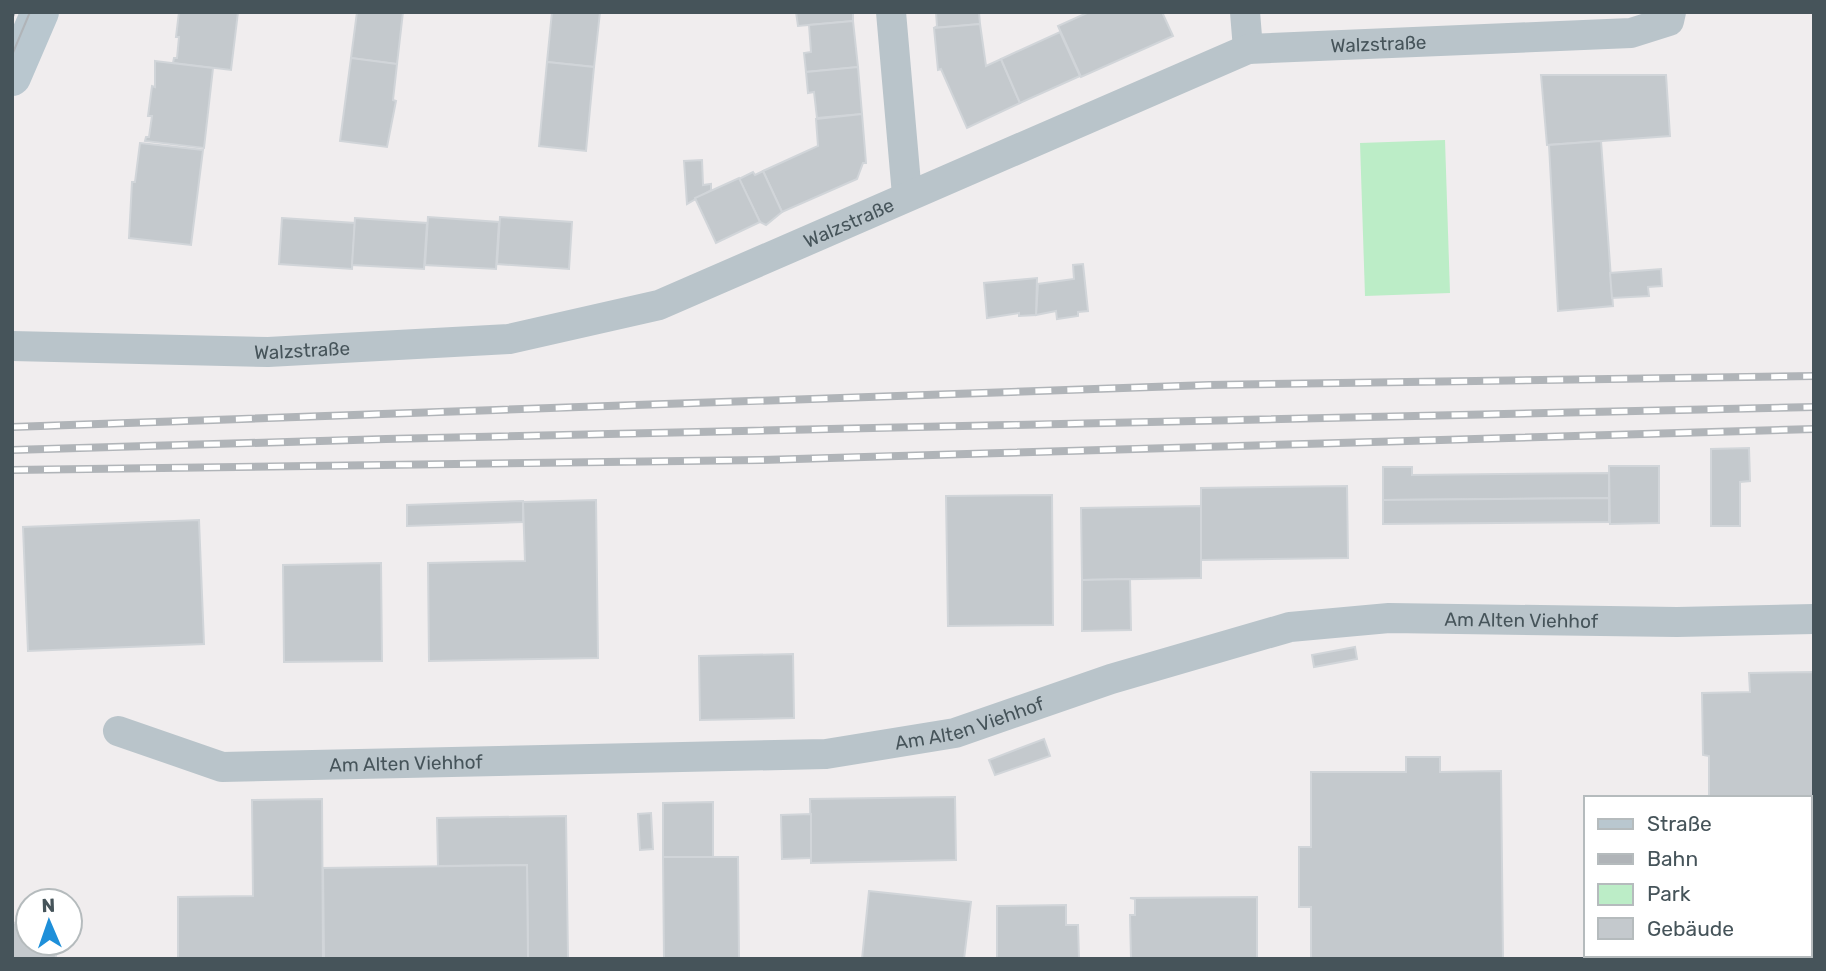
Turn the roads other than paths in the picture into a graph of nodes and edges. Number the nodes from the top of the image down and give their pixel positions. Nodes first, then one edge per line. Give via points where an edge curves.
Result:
1 (40, 12) edge
2 (891, 12) edge
3 (1245, 12) edge
4 (1670, 16) edge
5 (1248, 49) junction
6 (12, 77) edge
7 (907, 195) junction
8 (12, 346) edge
9 (1814, 619) edge
10 (118, 731) dead end

1 - 6 main road
2 - 7 street
3 - 5 street
4 - 5 street, Walzstraße via 1631,33
5 - 7 street, Walzstraße
7 - 8 street, Walzstraße via 659,306 509,338 268,352
9 - 10 street, Am Alten Viehhof via 1389,618 1290,627 1111,679 955,733 826,754 222,767

